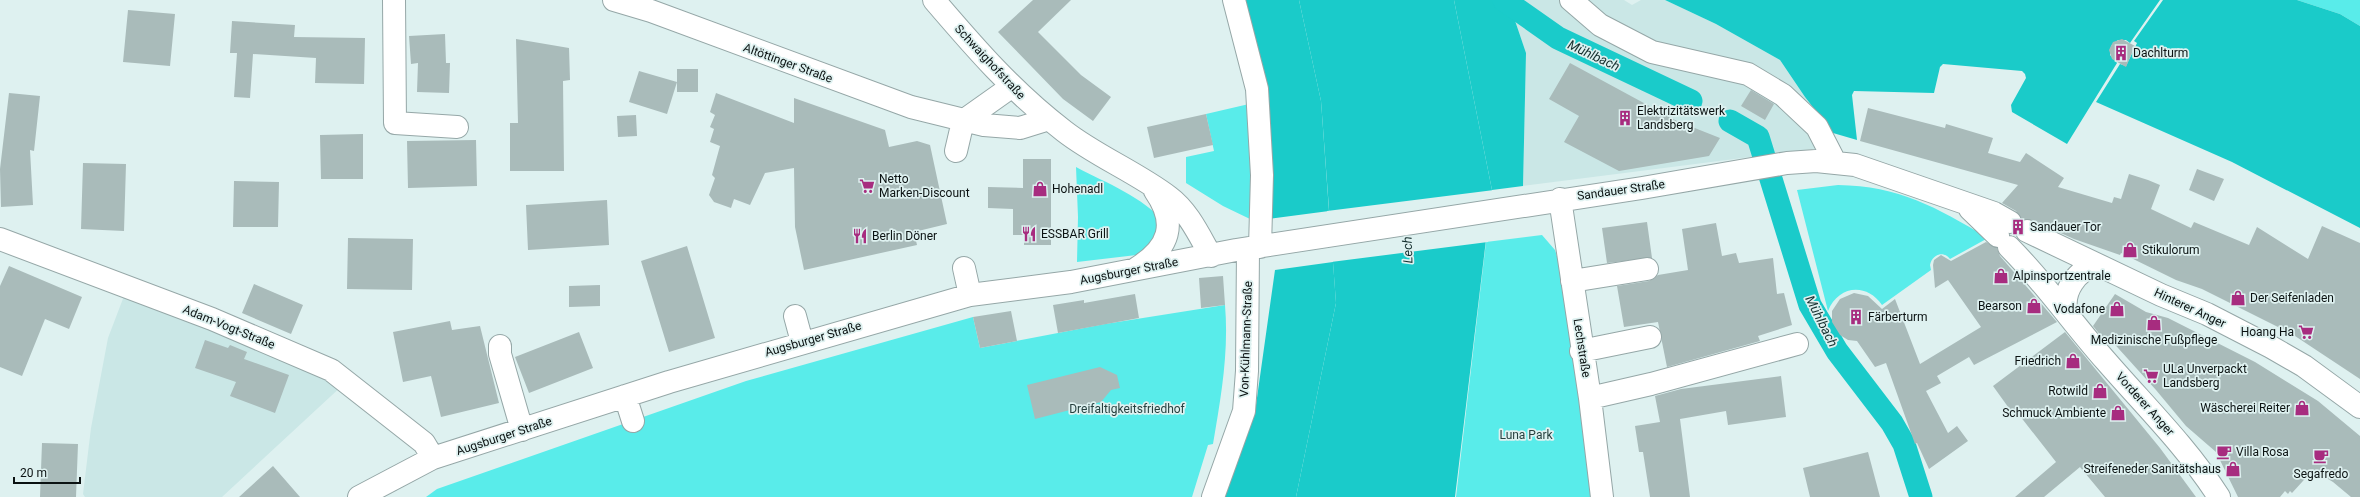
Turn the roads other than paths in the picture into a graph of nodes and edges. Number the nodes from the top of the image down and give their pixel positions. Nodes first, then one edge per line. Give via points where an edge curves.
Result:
1 (394, 0) edge
2 (614, 0) edge
3 (934, 0) edge
4 (1234, 0) edge
5 (1571, 0) edge
6 (1011, 87) junction
7 (1048, 119) junction
8 (963, 121) junction
9 (457, 127) dead end
10 (956, 151) dead end
11 (1835, 162) junction
12 (1151, 185) junction
13 (1560, 199) junction
14 (2017, 235) junction
15 (0, 239) edge
16 (1266, 246) junction
17 (1211, 256) junction
18 (2098, 265) junction
19 (964, 268) dead end
20 (1647, 269) dead end
21 (1134, 270) junction
22 (1572, 281) junction
23 (970, 295) junction
24 (2068, 313) junction
25 (795, 316) dead end
26 (1650, 337) dead end
27 (802, 342) junction
28 (1797, 344) dead end
29 (500, 346) dead end
30 (1581, 351) junction
31 (625, 396) junction
32 (1590, 398) junction
33 (2360, 407) edge
34 (633, 421) dead end
35 (522, 430) junction
36 (433, 458) junction
37 (359, 497) edge
38 (1213, 497) edge
39 (1602, 497) edge
40 (2219, 497) edge

1 - 9 street via 395,123
2 - 8 street, Altöttinger Straße via 651,11 911,107
3 - 6 street, Schwaighofstraße
4 - 16 street, Von-Kühlmann-Straße via 1257,88
5 - 11 street via 1600,25 1652,52 1748,74 1783,95 1817,127
6 - 7 street, Schwaighofstraße
6 - 8 street
7 - 8 street, Altöttinger Straße via 1020,128
7 - 12 street, Schwaighofstraße via 1066,133
8 - 10 street
11 - 13 street, Sandauer Straße via 1787,163
11 - 14 street, Sandauer Straße via 1856,165 2000,216
12 - 17 street, Schwaighofstraße via 1170,197 1187,216
12 - 21 street, Schwaighofstraße via 1161,200 1168,218 1169,233 1161,248
13 - 16 street, Sandauer Straße
13 - 22 street, Lechstraße
14 - 18 street, Hinterer Anger
14 - 24 street, Vorderer Anger via 2041,280
15 - 36 street, Adam-Vogt-Straße via 212,319 331,370 424,443
16 - 17 street, Augsburger Straße
16 - 38 street, Von-Kühlmann-Straße via 1247,371 1244,411
17 - 21 street, Augsburger Straße
18 - 24 street via 2088,267 2072,284 2065,305
18 - 33 street, Hinterer Anger via 2207,314 2271,347 2304,366
19 - 23 street
20 - 22 street
21 - 23 street, Augsburger Straße via 1071,282
22 - 30 street, Lechstraße
23 - 27 street, Augsburger Straße
24 - 40 street, Vorderer Anger via 2105,361 2194,460
25 - 27 street
26 - 30 street
27 - 31 street, Augsburger Straße
28 - 32 street
29 - 35 street via 501,359
30 - 32 street, Lechstraße
31 - 34 street
31 - 35 street, Augsburger Straße
32 - 39 street, Lechstraße
35 - 36 street, Augsburger Straße
36 - 37 street, Augsburger Straße

